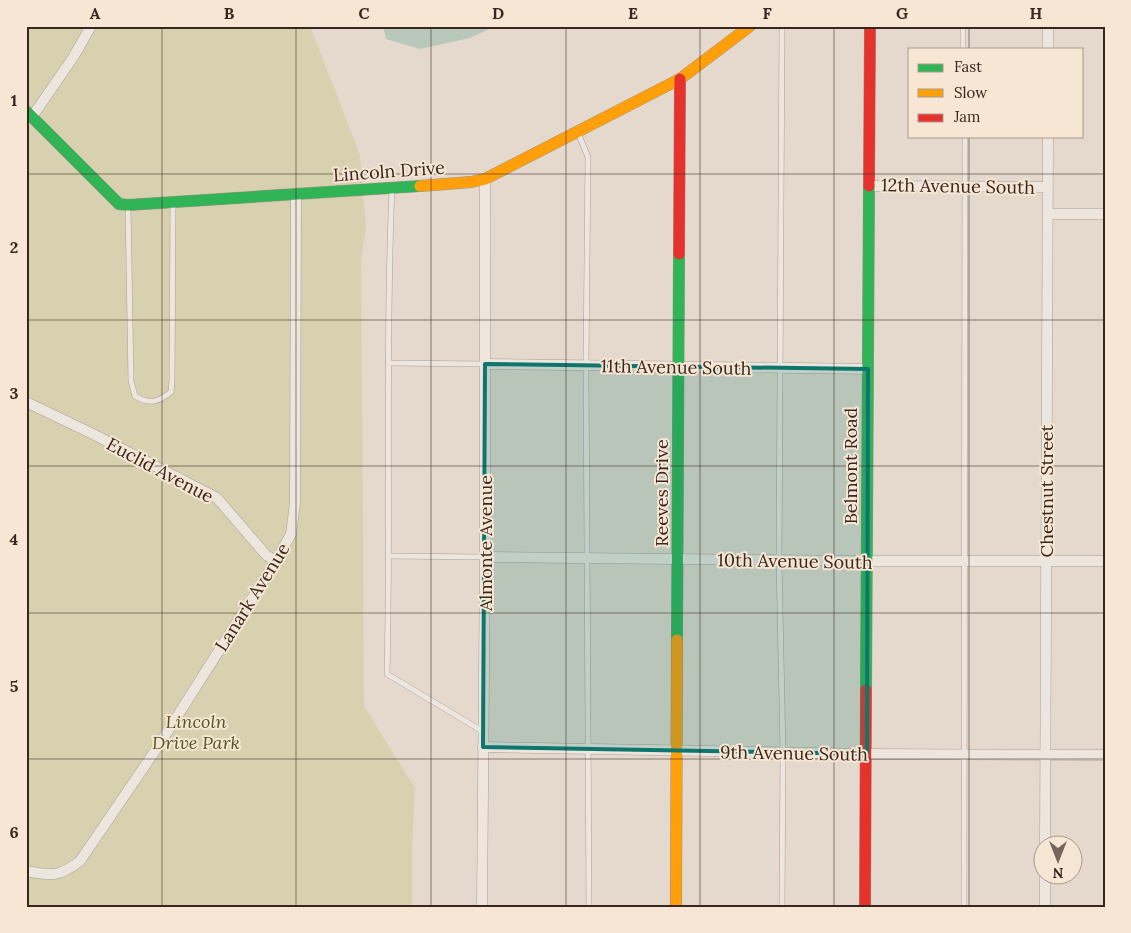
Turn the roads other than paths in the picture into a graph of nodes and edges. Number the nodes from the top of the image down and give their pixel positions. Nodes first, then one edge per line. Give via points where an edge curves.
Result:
1 (91, 26) edge
2 (750, 26) edge
3 (782, 26) edge
4 (870, 26) edge
5 (963, 26) edge
6 (1048, 26) edge
7 (964, 48) edge
8 (1048, 48) edge
9 (680, 79) junction
10 (29, 114) edge
11 (576, 131) junction
12 (965, 138) edge
13 (1048, 138) edge
14 (485, 179) junction
15 (869, 186) junction
16 (966, 187) junction
17 (1047, 187) junction
18 (392, 188) junction
19 (296, 196) junction
20 (173, 202) junction
21 (128, 205) junction
22 (1048, 214) junction
23 (1105, 214) edge
24 (388, 364) junction
25 (485, 364) junction
26 (586, 365) junction
27 (678, 367) junction
28 (780, 368) junction
29 (868, 369) junction
30 (26, 402) edge
31 (390, 556) junction
32 (485, 557) junction
33 (588, 558) junction
34 (678, 560) junction
35 (780, 560) junction
36 (276, 561) junction
37 (965, 561) junction
38 (1045, 561) junction
39 (1105, 561) edge
40 (867, 562) junction
41 (484, 731) junction
42 (483, 747) junction
43 (589, 749) junction
44 (677, 751) junction
45 (783, 753) junction
46 (867, 754) junction
47 (964, 755) junction
48 (1046, 755) junction
49 (1105, 755) edge
50 (1046, 836) edge
51 (26, 871) edge
52 (1045, 886) edge
53 (482, 907) edge
54 (589, 907) edge
55 (676, 907) edge
56 (782, 907) edge
57 (865, 907) edge
58 (964, 907) edge
59 (1045, 907) edge

1 - 10 street via 74,56
2 - 9 street, Lincoln Drive
3 - 28 lane
4 - 15 street, Belmont Road
5 - 7 lane
6 - 8 street
9 - 11 street, Lincoln Drive
9 - 27 street, Reeves Drive
10 - 21 street via 119,204
11 - 14 street, Lincoln Drive
11 - 26 lane via 588,157
12 - 16 lane
13 - 17 street, Chestnut Street
14 - 18 street, Lincoln Drive
14 - 25 street, Almonte Avenue
15 - 16 street, 12th Avenue South
15 - 29 street, Belmont Road
16 - 17 street, 12th Avenue South
16 - 37 lane
17 - 22 street, Chestnut Street
18 - 19 street, Lincoln Drive
18 - 24 lane
19 - 20 street, Lincoln Drive
19 - 36 street, Lanark Avenue via 296,503 291,534
20 - 21 street, Lincoln Drive
20 - 21 lane via 172,380 166,396 145,402 135,396 131,381
22 - 23 street, 12th Avenue South
22 - 38 street, Chestnut Street
24 - 25 lane
24 - 31 lane
25 - 26 street, 11th Avenue South
25 - 32 street, Almonte Avenue
26 - 27 street, 11th Avenue South
26 - 33 lane
27 - 28 street, 11th Avenue South
27 - 34 street, Reeves Drive
28 - 29 street, 11th Avenue South
28 - 35 lane
29 - 40 street, Belmont Road
30 - 36 street, Euclid Avenue via 217,498 266,555
31 - 32 lane
31 - 41 lane via 387,674
32 - 33 street, 10th Avenue South
32 - 41 street, Almonte Avenue
33 - 34 street, 10th Avenue South
33 - 43 lane
34 - 35 street, 10th Avenue South
34 - 44 street, Reeves Drive
35 - 40 street, 10th Avenue South
35 - 45 lane
36 - 51 street, Lanark Avenue via 157,748 80,861 65,872 46,875
37 - 38 street, 10th Avenue South
37 - 40 street, 10th Avenue South
37 - 47 lane
38 - 39 street, 10th Avenue South
38 - 48 street, Chestnut Street
40 - 46 street, Belmont Road
41 - 42 street, Almonte Avenue
42 - 43 street, 9th Avenue South
42 - 53 street, Almonte Avenue
43 - 44 street, 9th Avenue South
43 - 54 lane
44 - 45 street, 9th Avenue South
44 - 55 street, Reeves Drive
45 - 46 street, 9th Avenue South
45 - 56 lane
46 - 47 street, 9th Avenue South
46 - 57 street, Belmont Road
47 - 48 street, 9th Avenue South
47 - 58 lane
48 - 49 street, 9th Avenue South
48 - 50 street, Chestnut Street
52 - 59 street

